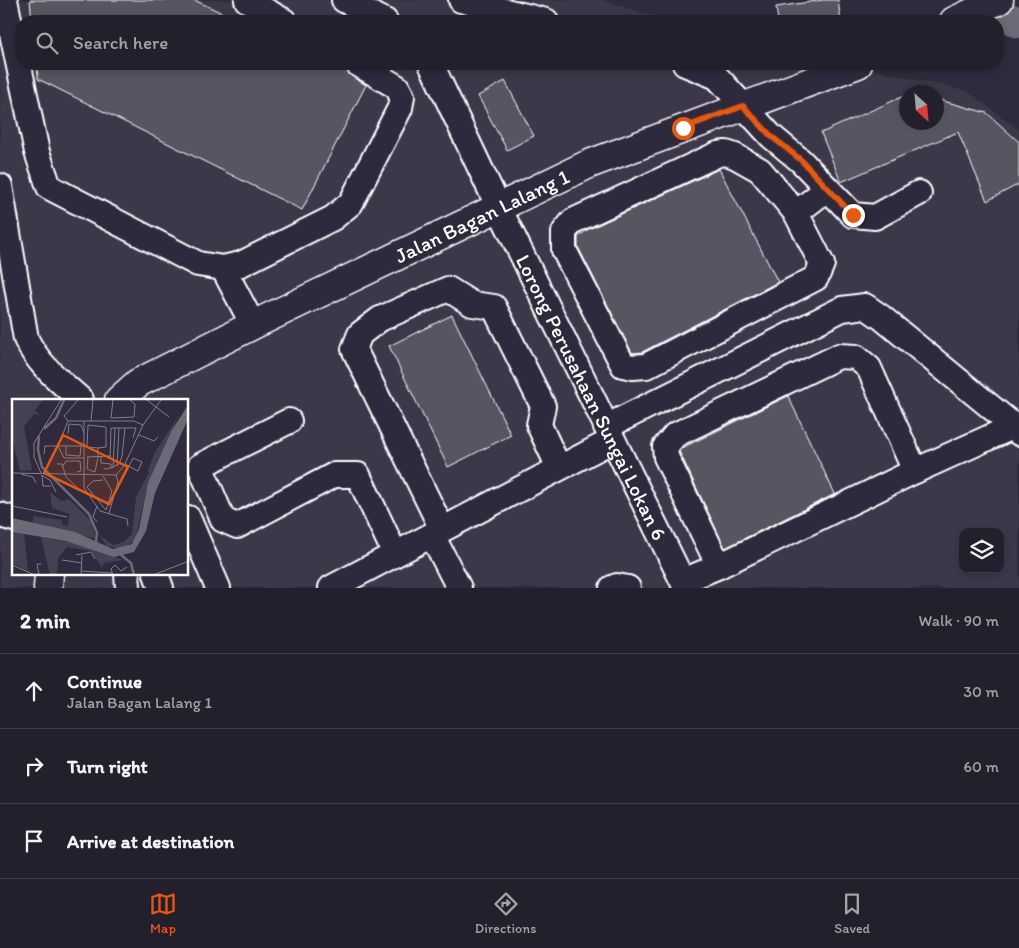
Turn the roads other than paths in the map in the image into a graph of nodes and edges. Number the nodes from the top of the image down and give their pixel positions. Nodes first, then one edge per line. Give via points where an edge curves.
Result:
1 (5, 0) edge
2 (247, 0) edge
3 (461, 0) edge
4 (999, 0) edge
5 (348, 1) edge
6 (273, 15) edge
7 (374, 15) edge
8 (522, 15) edge
9 (967, 15) edge
10 (15, 48) edge
11 (20, 70) edge
12 (368, 70) edge
13 (434, 70) edge
14 (700, 70) edge
15 (842, 70) edge
16 (743, 106) junction
17 (828, 189) junction
18 (920, 193) dead end
19 (1, 195) edge
20 (498, 206) junction
21 (796, 213) junction
22 (3, 225) edge
23 (223, 268) junction
24 (254, 325) junction
25 (80, 399) edge
26 (120, 399) edge
27 (289, 421) dead end
28 (1017, 428) edge
29 (609, 433) junction
30 (559, 468) junction
31 (194, 471) edge
32 (916, 471) junction
33 (189, 520) edge
34 (437, 532) junction
35 (395, 554) junction
36 (719, 566) junction
37 (157, 576) edge
38 (685, 585) edge
39 (161, 588) edge
40 (218, 588) edge
41 (331, 588) edge
42 (459, 588) edge
43 (612, 588) edge
44 (628, 588) edge

1 - 10 street
2 - 6 street
3 - 8 street
4 - 9 main road
5 - 7 street
11 - 23 street via 48,187 198,264
12 - 23 street via 397,87 402,96 400,108 351,203 334,218 311,231 241,264
13 - 20 street, Lorong Perusahaan Sungai Lokan 6
14 - 16 street via 717,77
15 - 16 main road, Jalan Bagan Lalang 1
16 - 17 street
16 - 20 main road, Jalan Bagan Lalang 1 via 589,164
17 - 18 street via 853,215 876,217
17 - 21 street
19 - 22 street
20 - 24 main road, Jalan Bagan Lalang 1
20 - 29 street, Lorong Perusahaan Sungai Lokan 6
21 - 21 street via 822,264 816,278 646,366 623,365 564,250 564,232 573,221 718,154 735,156 760,170
22 - 25 street via 26,339 34,355
23 - 24 street
24 - 26 main road, Jalan Bagan Lalang 1 via 138,383
27 - 31 street
28 - 29 street via 865,306 842,309
28 - 32 street
29 - 30 street
29 - 38 street, Lorong Perusahaan Sungai Lokan 6
30 - 34 street
30 - 34 street via 539,425 543,406 494,307 472,304 448,289 380,319 360,334 354,349
31 - 35 street via 223,520 236,526 334,475 358,475
32 - 36 street
32 - 36 street via 869,368 856,357 839,356 683,431 665,447 666,457
33 - 40 street
34 - 35 street
34 - 42 street
35 - 41 street
36 - 38 street
37 - 39 street
43 - 44 street

